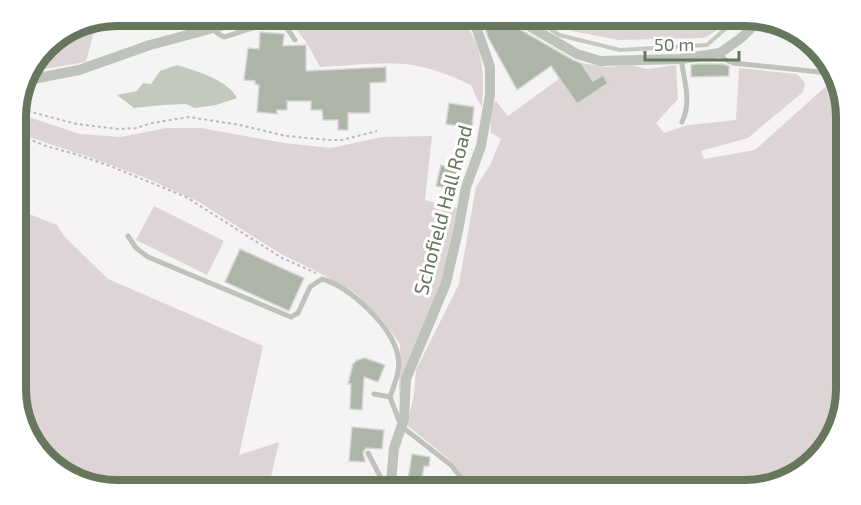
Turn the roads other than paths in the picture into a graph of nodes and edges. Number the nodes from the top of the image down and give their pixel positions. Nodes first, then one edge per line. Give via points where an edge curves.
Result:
1 (224, 25) edge
2 (268, 25) edge
3 (280, 25) edge
4 (475, 25) edge
5 (527, 25) edge
6 (754, 26) edge
7 (213, 28) junction
8 (295, 40) dead end
9 (720, 53) junction
10 (681, 59) junction
11 (825, 74) edge
12 (34, 79) edge
13 (682, 122) dead end
14 (128, 236) dead end
15 (374, 394) dead end
16 (390, 397) junction
17 (401, 426) junction
18 (368, 453) dead end
19 (463, 479) edge
20 (385, 480) edge
21 (391, 480) edge

1 - 7 street
2 - 7 lane via 224,37
3 - 8 lane
4 - 17 street, Schofield Hall Road via 490,67 490,95 481,146 466,187 446,283 406,379
5 - 10 street via 577,54 600,61
6 - 9 street
7 - 12 street via 79,70
9 - 10 street
9 - 11 lane via 733,63
10 - 13 lane via 688,102
14 - 16 lane via 148,256 291,317 310,287 322,279 355,296 379,321 398,355 398,372
15 - 16 lane
16 - 17 lane
17 - 19 lane via 451,465
17 - 21 street, Schofield Hall Road
18 - 20 lane

